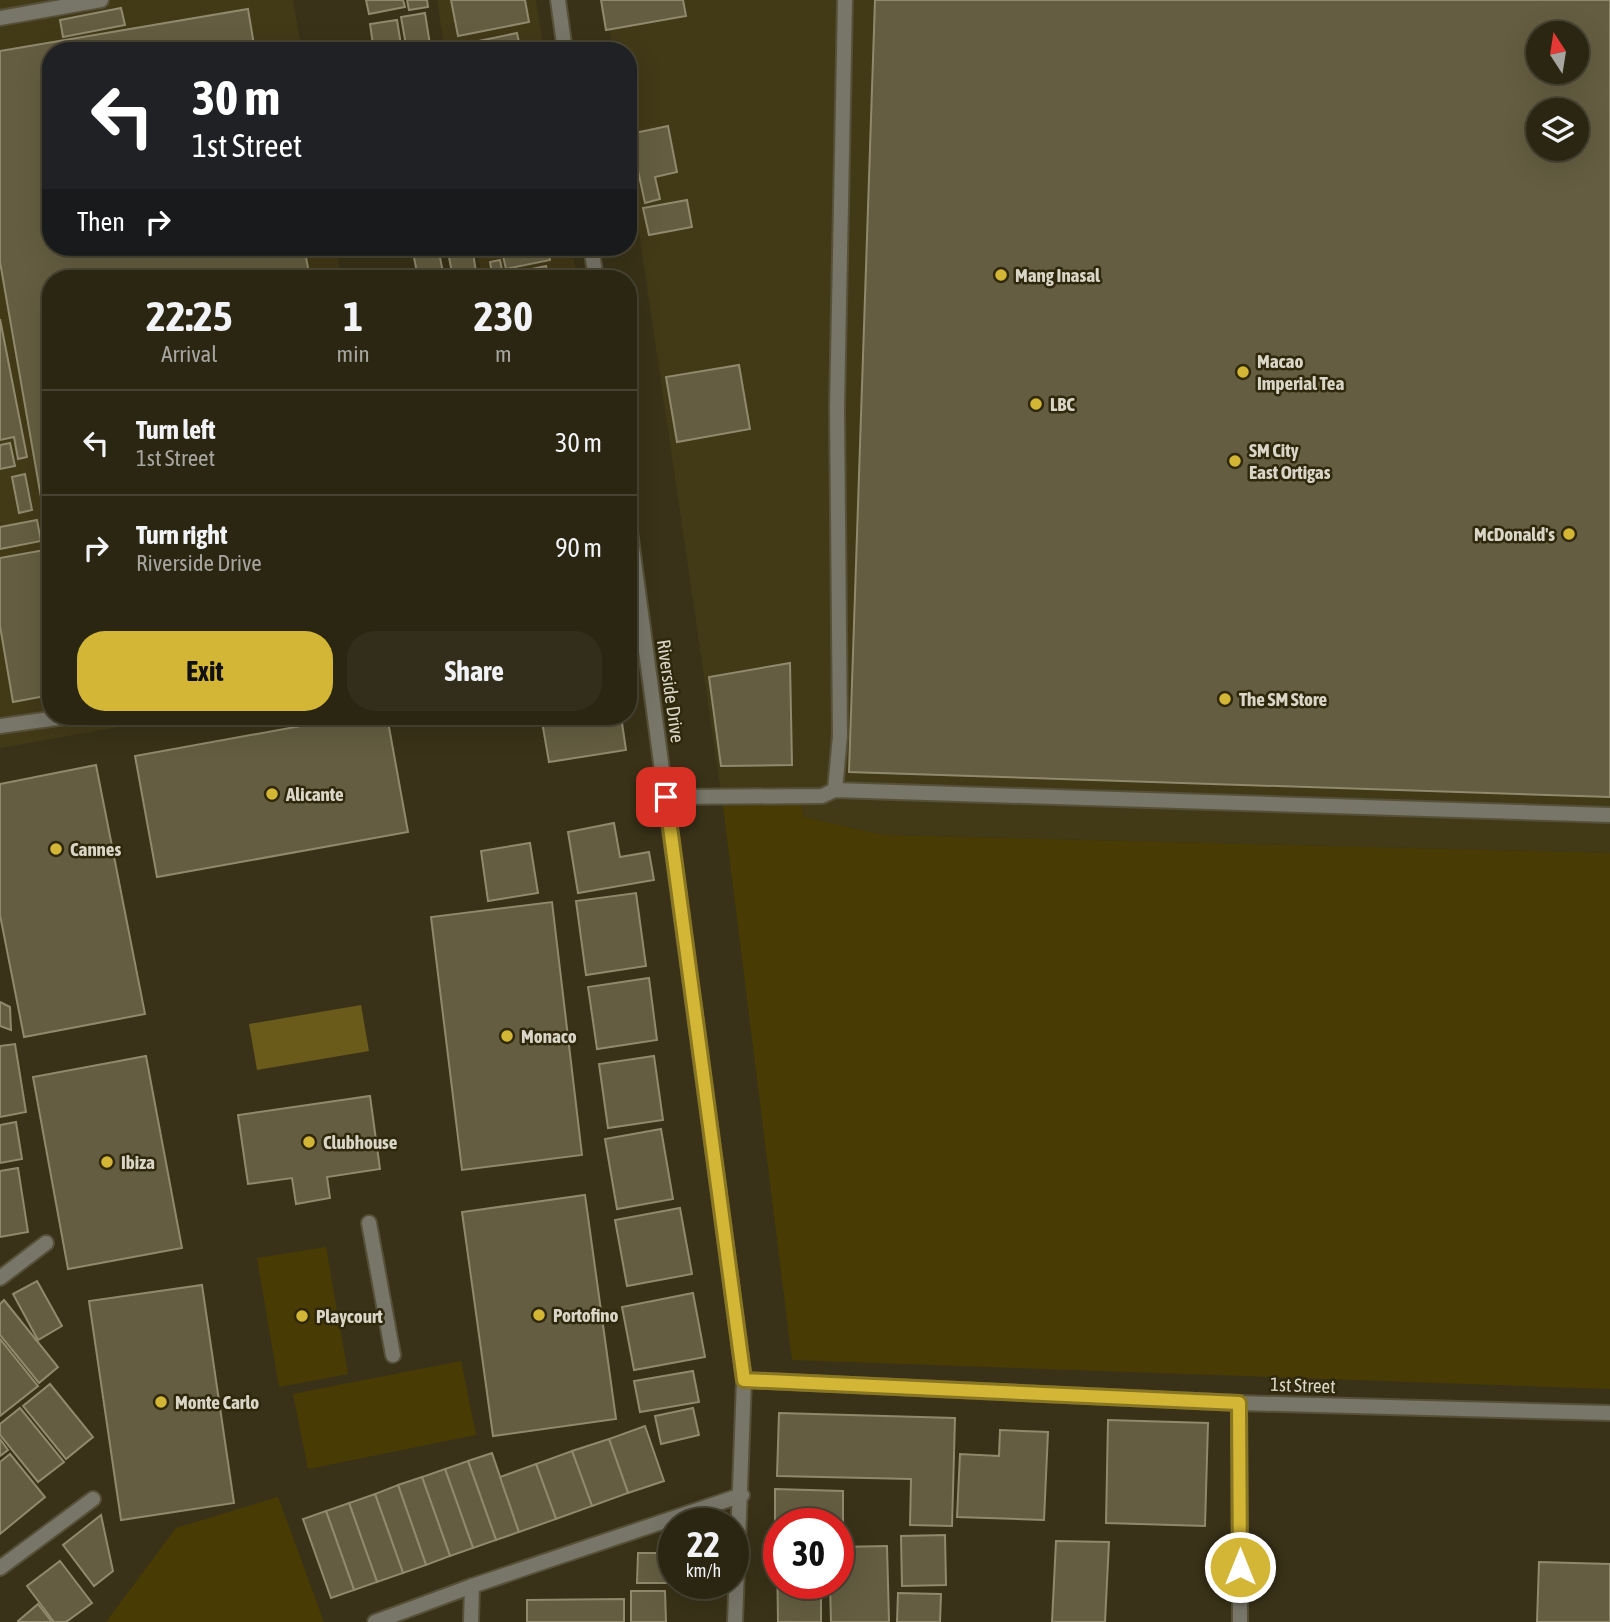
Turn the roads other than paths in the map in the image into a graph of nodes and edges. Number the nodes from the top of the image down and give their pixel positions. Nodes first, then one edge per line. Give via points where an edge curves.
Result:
1 (101, 0) edge
2 (558, 0) edge
3 (845, 0) edge
4 (63, 3) edge
5 (0, 18) edge
6 (564, 42) edge
7 (637, 583) edge
8 (42, 720) edge
9 (0, 726) edge
10 (835, 790) junction
11 (666, 797) junction
12 (1610, 815) edge
13 (369, 1223) dead end
14 (46, 1243) dead end
15 (0, 1278) edge
16 (393, 1355) dead end
17 (744, 1380) junction
18 (1239, 1403) junction
19 (1610, 1413) edge
20 (742, 1495) junction
21 (93, 1499) dead end
22 (0, 1567) edge
23 (472, 1586) junction
24 (375, 1622) edge
25 (471, 1622) edge
26 (735, 1622) edge
27 (1240, 1622) edge

1 - 4 street
2 - 6 street
3 - 10 street via 837,408 840,736
4 - 5 street
7 - 11 street, Riverside Drive
8 - 9 street
10 - 11 street via 822,796
10 - 12 street
11 - 17 street, Riverside Drive
13 - 16 street
14 - 15 street
17 - 18 street, 1st Street
17 - 20 street, Riverside Drive
18 - 19 street, 1st Street
18 - 27 street
20 - 23 street
20 - 26 street, Riverside Drive
21 - 22 street
23 - 24 street
23 - 25 street

